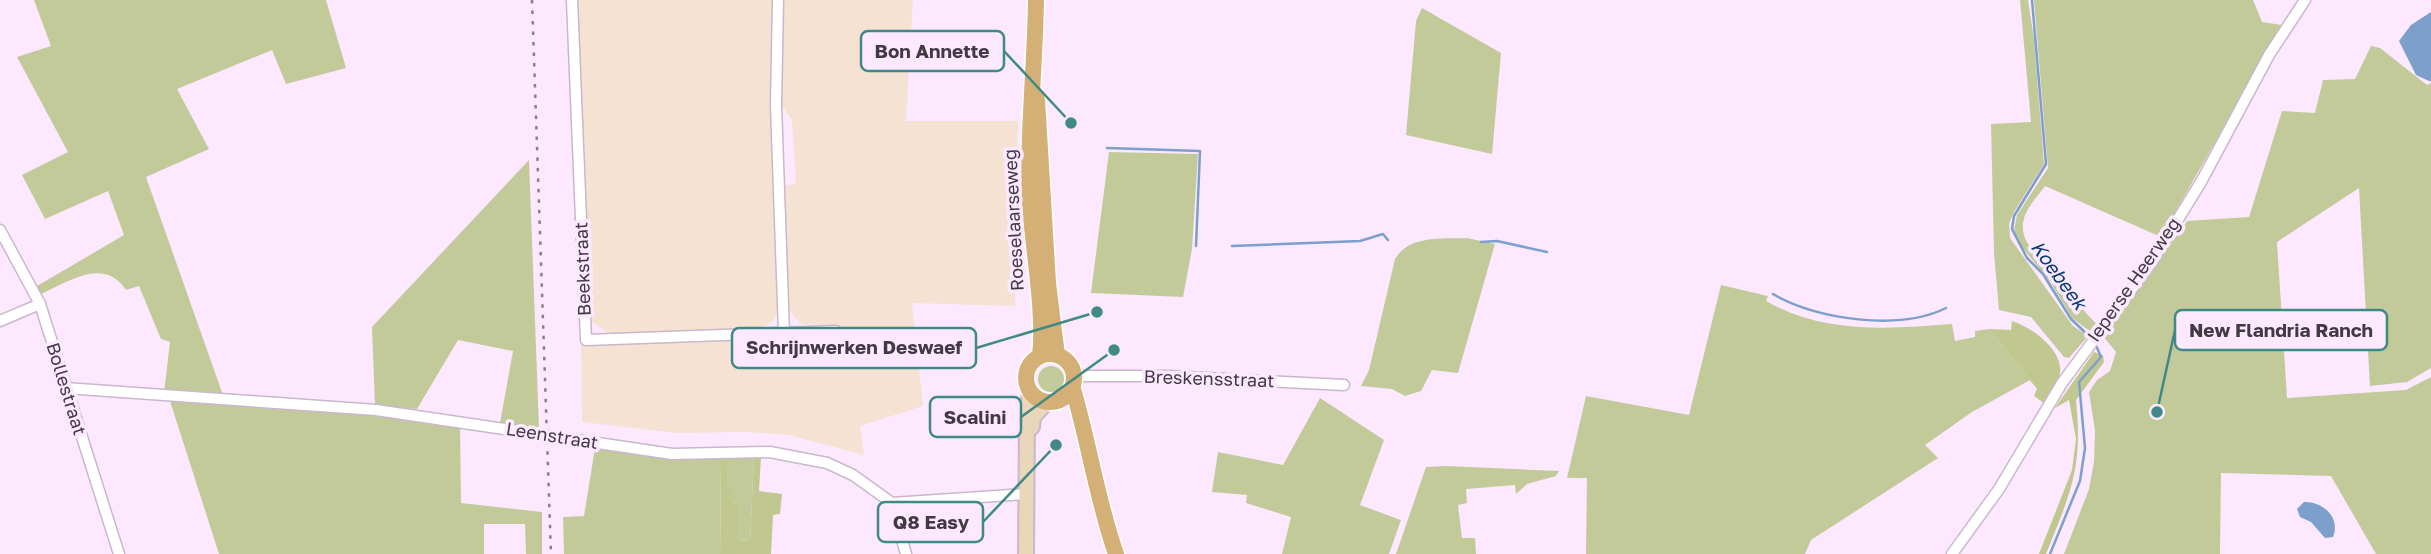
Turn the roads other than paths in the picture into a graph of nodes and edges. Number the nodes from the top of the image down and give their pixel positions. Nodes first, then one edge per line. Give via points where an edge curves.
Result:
1 (572, 0) edge
2 (778, 0) edge
3 (1036, 0) edge
4 (2305, 0) edge
5 (1034, 83) junction
6 (0, 230) edge
7 (40, 304) junction
8 (0, 321) edge
9 (836, 331) dead end
10 (784, 333) junction
11 (1057, 355) junction
12 (1040, 356) junction
13 (1074, 382) junction
14 (1344, 385) dead end
15 (65, 388) junction
16 (1030, 393) junction
17 (1051, 403) junction
18 (1083, 433) junction
19 (1028, 446) junction
20 (1027, 494) junction
21 (892, 503) junction
22 (1106, 530) junction
23 (119, 554) edge
24 (906, 554) edge
25 (1026, 554) edge
26 (1109, 554) edge
27 (1116, 554) edge
28 (1952, 554) edge

1 - 10 street, Beekstraat via 586,340
2 - 10 street via 776,105
3 - 5 main road, Roeselaarseweg
4 - 28 street, Ieperse Heerweg via 2158,252 2062,383 1999,489
5 - 11 main road, Roeselaarseweg
5 - 12 main road, Roeselaarseweg via 1029,117 1030,203
6 - 7 street, Bollestraat
7 - 8 street
7 - 15 street, Bollestraat
9 - 10 street, Beekstraat
11 - 12 main road
11 - 13 main road via 1069,362
12 - 16 main road via 1028,368
13 - 14 street, Breskensstraat via 1168,376
13 - 17 main road via 1064,399
13 - 18 main road
15 - 21 street, Leenstraat via 376,410 672,454 780,453 827,463
15 - 23 street, Bollestraat
16 - 17 main road
16 - 19 street
17 - 18 main road
17 - 19 street via 1033,417
18 - 22 main road
19 - 20 street
20 - 21 street
20 - 25 street
21 - 24 street
22 - 26 main road
22 - 27 main road

